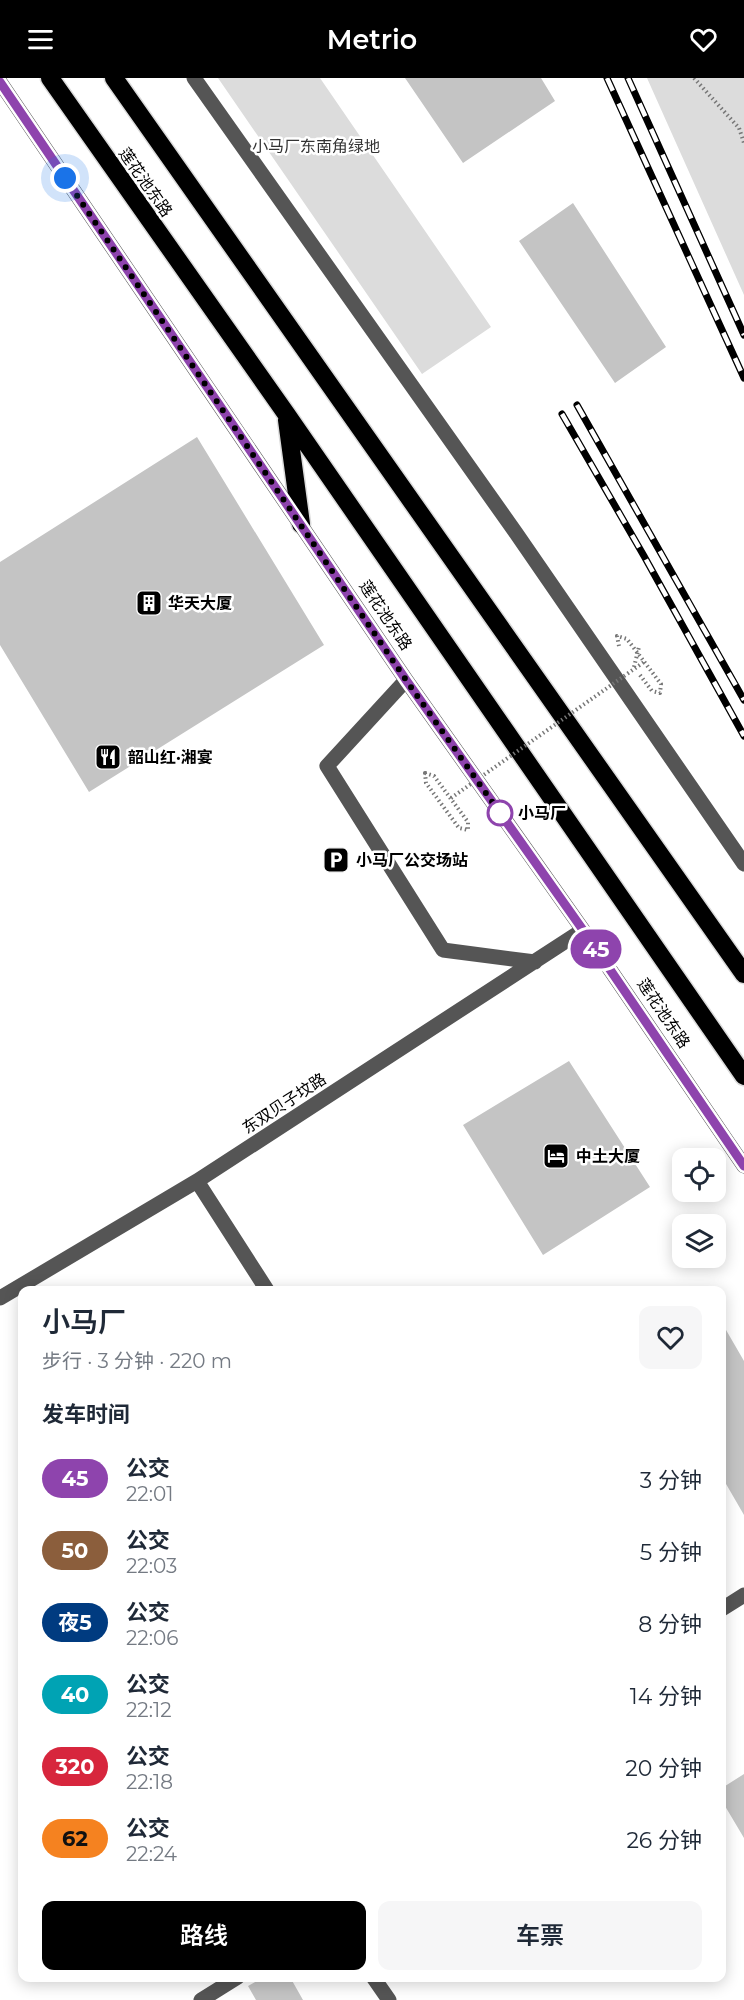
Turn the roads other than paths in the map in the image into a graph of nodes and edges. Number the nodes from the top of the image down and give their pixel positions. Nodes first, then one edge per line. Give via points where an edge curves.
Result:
1 (42, 78) edge
2 (50, 78) edge
3 (114, 78) edge
4 (194, 78) edge
5 (0, 82) edge
6 (81, 124) junction
7 (287, 415) junction
8 (301, 524) junction
9 (406, 680) junction
10 (744, 864) edge
11 (583, 930) junction
12 (535, 962) junction
13 (744, 974) edge
14 (744, 1076) edge
15 (744, 1166) edge
16 (197, 1181) junction
17 (20, 1286) edge
18 (264, 1286) edge
19 (18, 1287) edge
20 (0, 1298) edge
21 (744, 1595) edge
22 (726, 1607) edge
23 (230, 1982) edge
24 (376, 1982) edge
25 (201, 2000) edge
26 (389, 2000) edge

1 - 6 highway
2 - 6 highway, 莲花池东路
3 - 13 highway, 莲花池东路
4 - 10 street via 516,532
5 - 8 street, 莲花池东路
6 - 7 highway, 莲花池东路
7 - 8 highway
7 - 14 highway, 莲花池东路
8 - 9 street, 莲花池东路
9 - 11 street, 莲花池东路
9 - 12 street via 327,766 443,950
11 - 12 street, 东双贝子坟路
11 - 15 street, 莲花池东路
12 - 16 street, 东双贝子坟路
16 - 17 street, 东双贝子坟路
16 - 18 street
19 - 20 street, 东双贝子坟路
21 - 22 street
23 - 25 street
24 - 26 street

